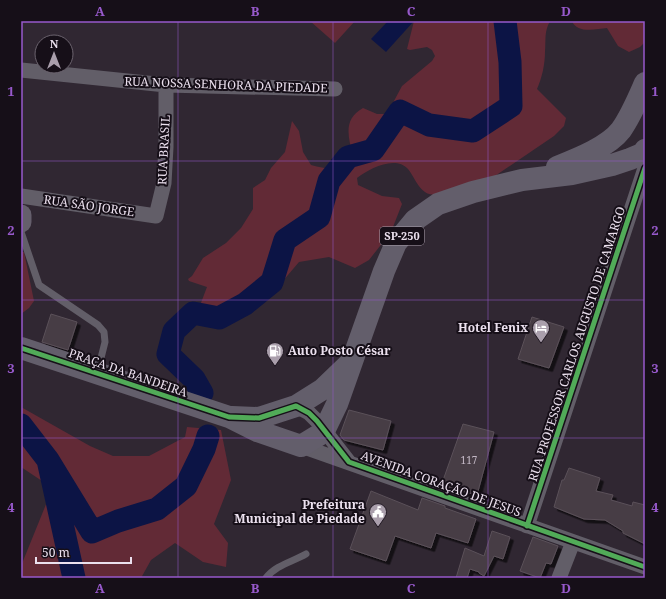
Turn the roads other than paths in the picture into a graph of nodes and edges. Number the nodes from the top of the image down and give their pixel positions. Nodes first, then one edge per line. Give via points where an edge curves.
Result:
1 (21, 70) edge
2 (645, 83) edge
3 (166, 85) junction
4 (335, 89) dead end
5 (618, 133) junction
6 (641, 156) edge
7 (522, 180) junction
8 (21, 196) edge
9 (21, 216) edge
10 (156, 216) joint
11 (21, 222) edge
12 (21, 232) edge
13 (21, 348) edge
14 (352, 362) junction
15 (98, 373) junction
16 (296, 406) junction
17 (229, 417) junction
18 (324, 431) junction
19 (301, 446) junction
20 (350, 462) junction
21 (527, 526) junction
22 (573, 542) junction
23 (306, 554) dead end
24 (645, 567) edge
25 (266, 578) edge
26 (558, 578) edge

1 - 3 street, RUA NOSSA SENHORA DA PIEDADE
2 - 5 main road, SP-250
3 - 4 street, RUA NOSSA SENHORA DA PIEDADE
3 - 10 street, RUA BRASIL via 164,183
5 - 6 main road via 636,136
5 - 7 main road, SP-250 via 579,158
6 - 7 main road, SP-250 via 572,174
6 - 21 street, RUA PROFESSOR CARLOS AUGUSTO DE CAMARGO via 637,192
7 - 14 main road, SP-250 via 438,204 415,220 396,243
8 - 10 street, RUA SÃO JORGE
9 - 11 main road
12 - 15 lane via 39,285 98,324 104,332 105,342
13 - 15 main road, PRAÇA DA BANDEIRA / SP-250
14 - 16 main road, SP-250 via 323,389
14 - 18 main road, SP-250
15 - 17 main road, PRAÇA DA BANDEIRA / SP-250
16 - 17 main road, SP-250 via 259,418
16 - 18 street, AVENIDA CORAÇÃO DE JESUS via 309,413
17 - 19 main road, AVENIDA CORAÇÃO DE JESUS via 257,431
18 - 19 main road, SP-250
18 - 20 street, AVENIDA CORAÇÃO DE JESUS
19 - 20 street, AVENIDA CORAÇÃO DE JESUS
20 - 21 street, AVENIDA CORAÇÃO DE JESUS
21 - 22 street, AVENIDA CORAÇÃO DE JESUS
22 - 24 street, AVENIDA CORAÇÃO DE JESUS
22 - 26 street
23 - 25 lane via 278,566

